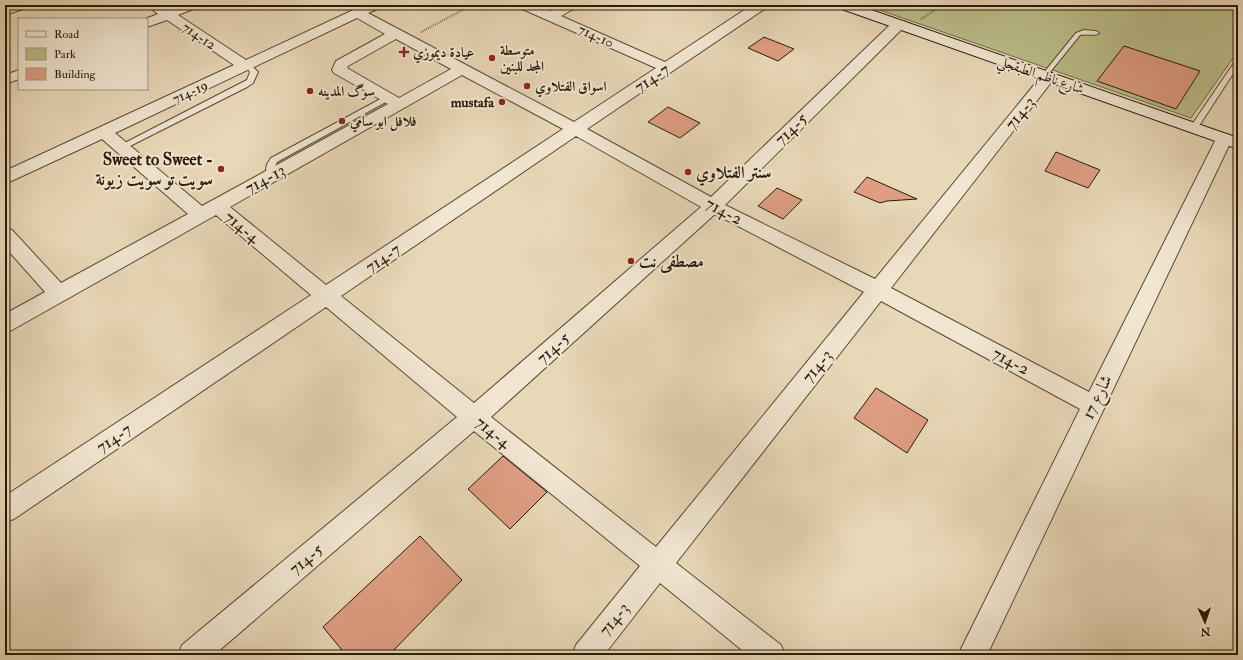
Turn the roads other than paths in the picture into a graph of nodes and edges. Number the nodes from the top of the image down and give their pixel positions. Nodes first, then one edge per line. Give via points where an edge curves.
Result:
1 (21, 5) edge
2 (154, 5) edge
3 (191, 5) edge
4 (375, 5) edge
5 (525, 5) edge
6 (570, 5) edge
7 (761, 5) edge
8 (844, 5) edge
9 (5, 11) edge
10 (357, 13) junction
11 (168, 14) junction
12 (551, 16) junction
13 (148, 23) edge
14 (903, 26) junction
15 (1096, 33) dead end
16 (401, 37) junction
17 (1238, 61) edge
18 (246, 65) junction
19 (667, 68) junction
20 (462, 69) junction
21 (18, 74) edge
22 (1046, 77) junction
23 (5, 80) edge
24 (394, 101) junction
25 (575, 129) junction
26 (1193, 129) junction
27 (104, 132) junction
28 (1231, 142) edge
29 (121, 147) junction
30 (5, 178) edge
31 (713, 206) junction
32 (208, 211) junction
33 (8, 244) edge
34 (878, 290) junction
35 (59, 294) junction
36 (327, 295) junction
37 (5, 324) edge
38 (1093, 405) junction
39 (474, 417) junction
40 (5, 510) edge
41 (659, 564) junction
42 (192, 655) edge
43 (586, 655) edge
44 (771, 655) edge
45 (972, 655) edge

1 - 9 street
2 - 11 street, 714-12
3 - 11 street
4 - 10 street, 714-19
5 - 12 street, 714-10
6 - 12 street
7 - 19 street, 714-7
8 - 14 main road, شارع ناظم الطبقجلي
10 - 16 street, 714-2
10 - 18 street, 714-19
11 - 13 street
11 - 18 street, 714-12
12 - 19 street, 714-10
14 - 22 main road, شارع ناظم الطبقجلي
14 - 31 street, 714-5
15 - 22 lane via 1078,34
16 - 20 street, 714-2
16 - 24 street via 341,64 339,70
17 - 26 lane
18 - 27 street, 714-19
18 - 29 lane via 254,72 250,81 244,85
19 - 25 street, 714-7
20 - 24 street, 714-13
20 - 25 street, 714-2
21 - 23 street
22 - 26 main road, شارع ناظم الطبقجلي
22 - 34 street, 714-3
24 - 32 street, 714-13
25 - 31 street, 714-2
25 - 36 street, 714-7
26 - 28 main road, شارع ناظم الطبقجلي
27 - 29 street, 714-4
27 - 30 street, 714-19
28 - 38 street, شارع 17
29 - 32 street, 714-4
31 - 34 street, 714-2
31 - 39 street, 714-5
32 - 35 street, 714-13
32 - 36 street, 714-4
33 - 35 street
34 - 38 street, 714-2
34 - 41 street, 714-3
35 - 37 street, 714-13
36 - 39 street, 714-4
36 - 40 street, 714-7
38 - 45 street, شارع 17
39 - 41 street, 714-4
39 - 42 street, 714-5
41 - 43 street, 714-3
41 - 44 street, 714-4

